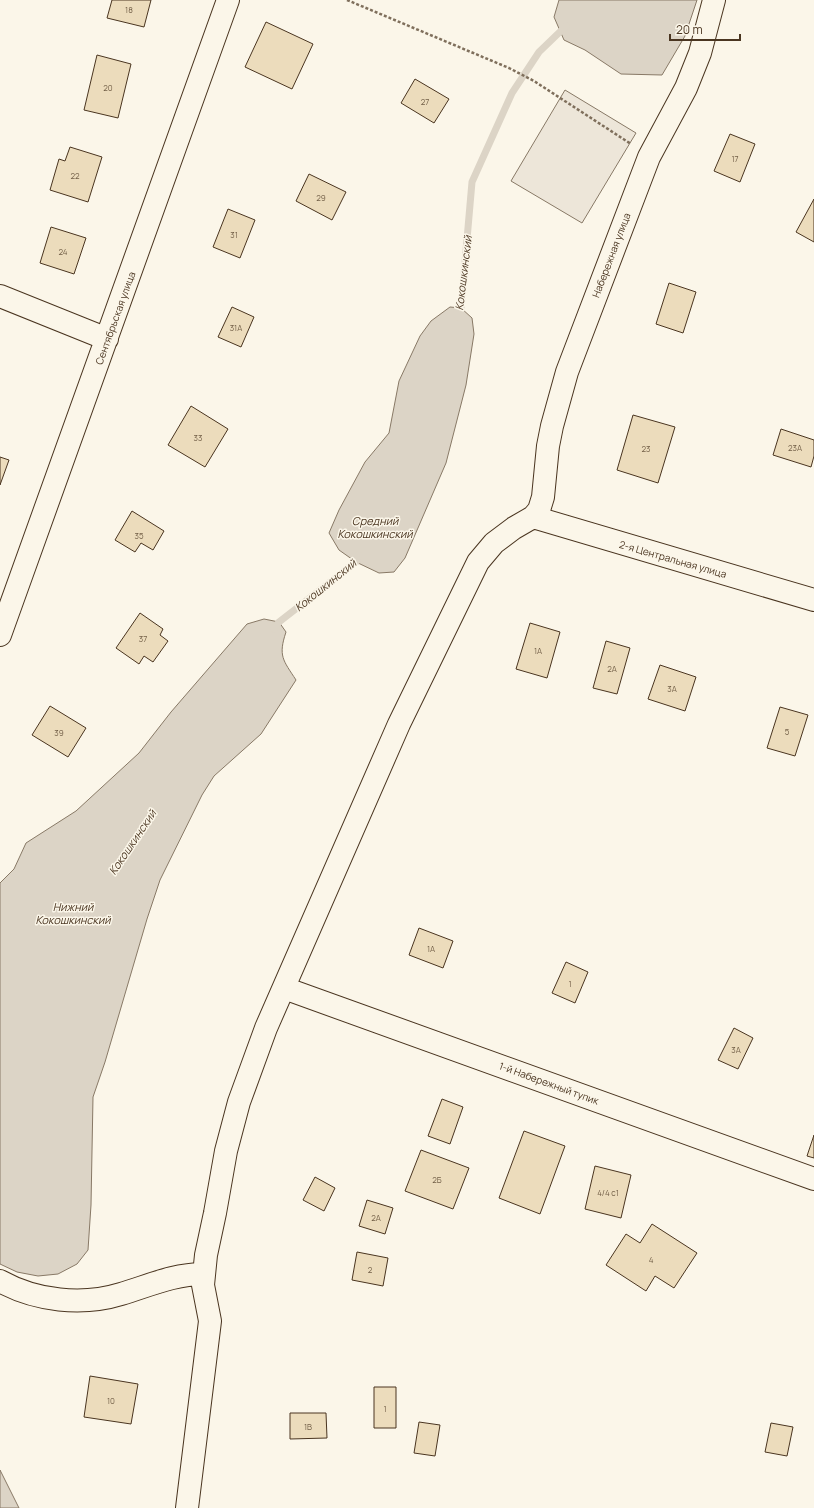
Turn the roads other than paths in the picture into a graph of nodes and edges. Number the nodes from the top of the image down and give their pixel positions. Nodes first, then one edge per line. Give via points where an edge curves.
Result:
1 (228, 0) edge
2 (714, 0) edge
3 (0, 296) edge
4 (108, 339) junction
5 (533, 517) junction
6 (814, 600) edge
7 (0, 635) edge
8 (284, 988) junction
9 (814, 1179) edge
10 (203, 1274) junction
11 (0, 1281) edge
12 (187, 1508) edge

1 - 4 street, Сентябрьская улица
2 - 5 street, Набережная улица via 700,53 686,88 649,157 567,372 548,446 543,498 539,510
3 - 4 street
4 - 7 street, Сентябрьская улица
5 - 6 street, 2-я Центральная улица
5 - 8 street via 494,543 478,562 399,724
8 - 9 street, 1-й Набережный тупик
8 - 10 street via 266,1028 230,1130
10 - 11 street via 176,1277 110,1297 90,1300 41,1297
10 - 12 street via 210,1321

